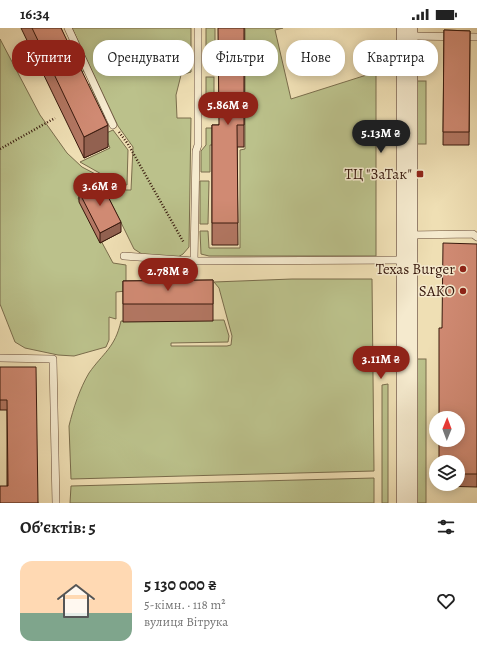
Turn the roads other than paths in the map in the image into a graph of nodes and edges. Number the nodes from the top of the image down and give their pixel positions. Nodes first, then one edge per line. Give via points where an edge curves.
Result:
1 (68, 28) edge
2 (198, 28) edge
3 (402, 32) edge
4 (477, 37) edge
5 (113, 125) road end
6 (403, 235) junction
7 (477, 237) edge
8 (124, 256) dead end
9 (403, 260) junction
10 (194, 261) junction
11 (0, 358) edge
12 (56, 503) edge
13 (398, 503) edge
14 (407, 503) edge

1 - 5 lane
2 - 10 lane via 198,145
3 - 4 lane
3 - 6 main road
6 - 7 lane via 473,234
6 - 9 main road
8 - 10 lane
9 - 10 lane
9 - 13 main road
9 - 14 main road
11 - 12 lane via 53,359

